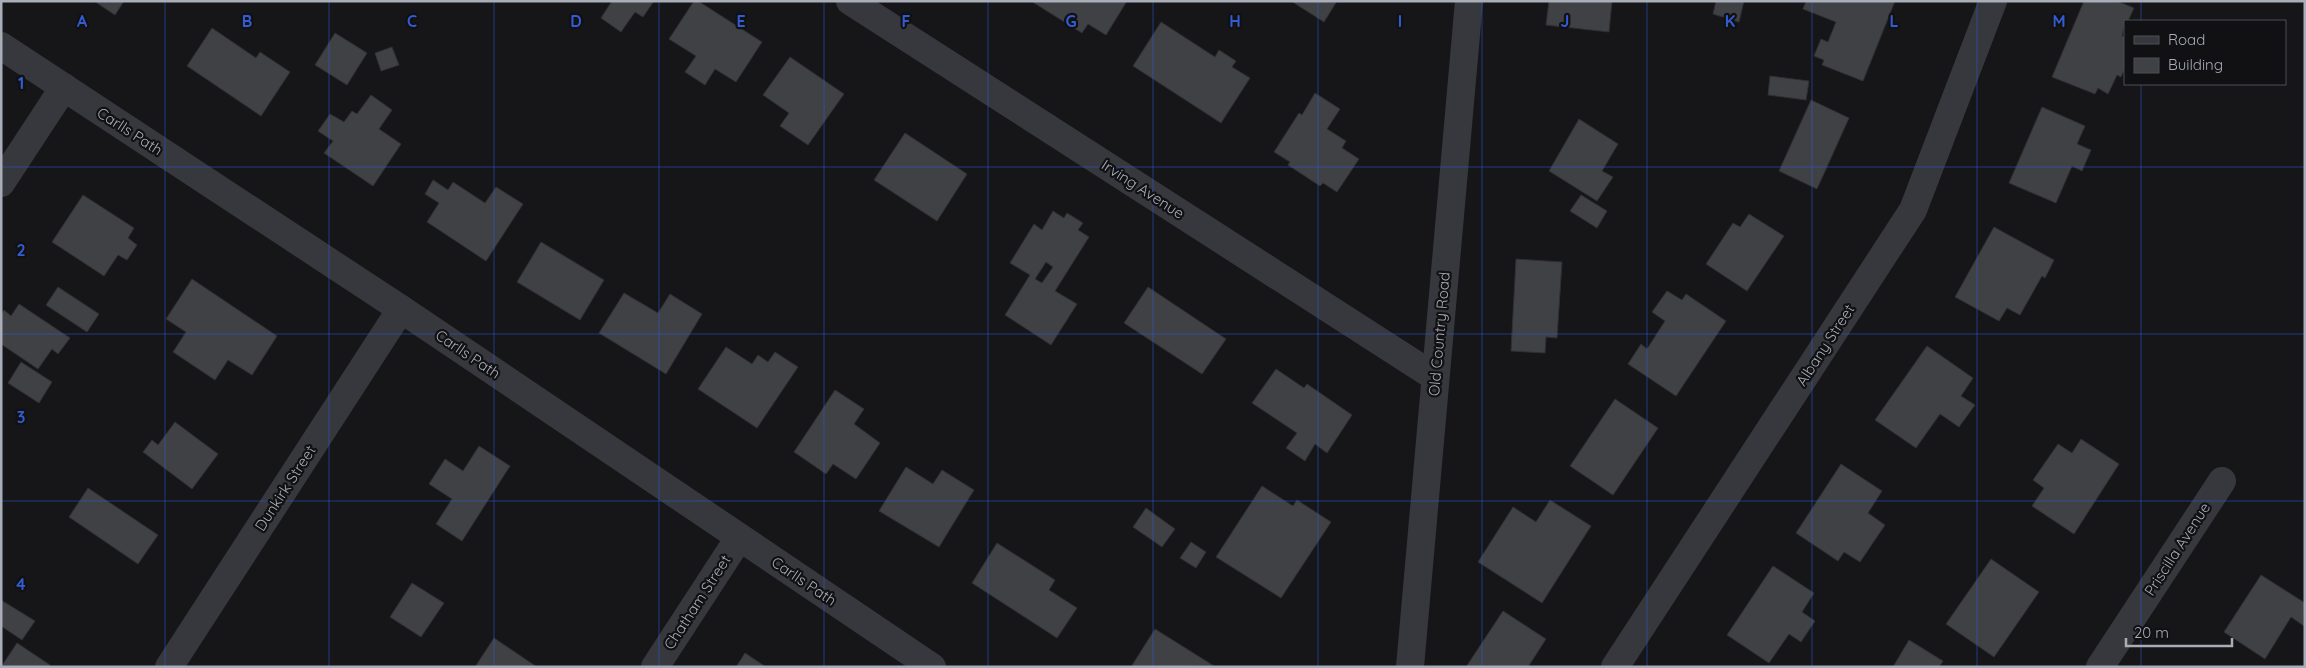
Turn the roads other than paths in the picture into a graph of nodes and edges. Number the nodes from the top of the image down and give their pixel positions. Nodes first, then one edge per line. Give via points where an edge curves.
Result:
1 (850, 1) edge
2 (1469, 1) edge
3 (1993, 1) edge
4 (1, 46) edge
5 (64, 87) junction
6 (1, 183) edge
7 (401, 309) junction
8 (1435, 377) junction
9 (2222, 482) dead end
10 (740, 538) junction
11 (169, 667) edge
12 (655, 667) edge
13 (932, 667) edge
14 (1410, 667) edge
15 (1615, 667) edge
16 (2100, 667) edge

1 - 8 street, Irving Avenue
2 - 8 street, Old Country Road
3 - 15 street, Albany Street via 1913,210
4 - 5 street, Carlls Path
5 - 6 street
5 - 7 street, Carlls Path
7 - 10 street, Carlls Path
7 - 11 street, Dunkirk Street
8 - 14 street, Old Country Road
9 - 16 street, Priscilla Avenue
10 - 12 street, Chatham Street
10 - 13 street, Carlls Path

